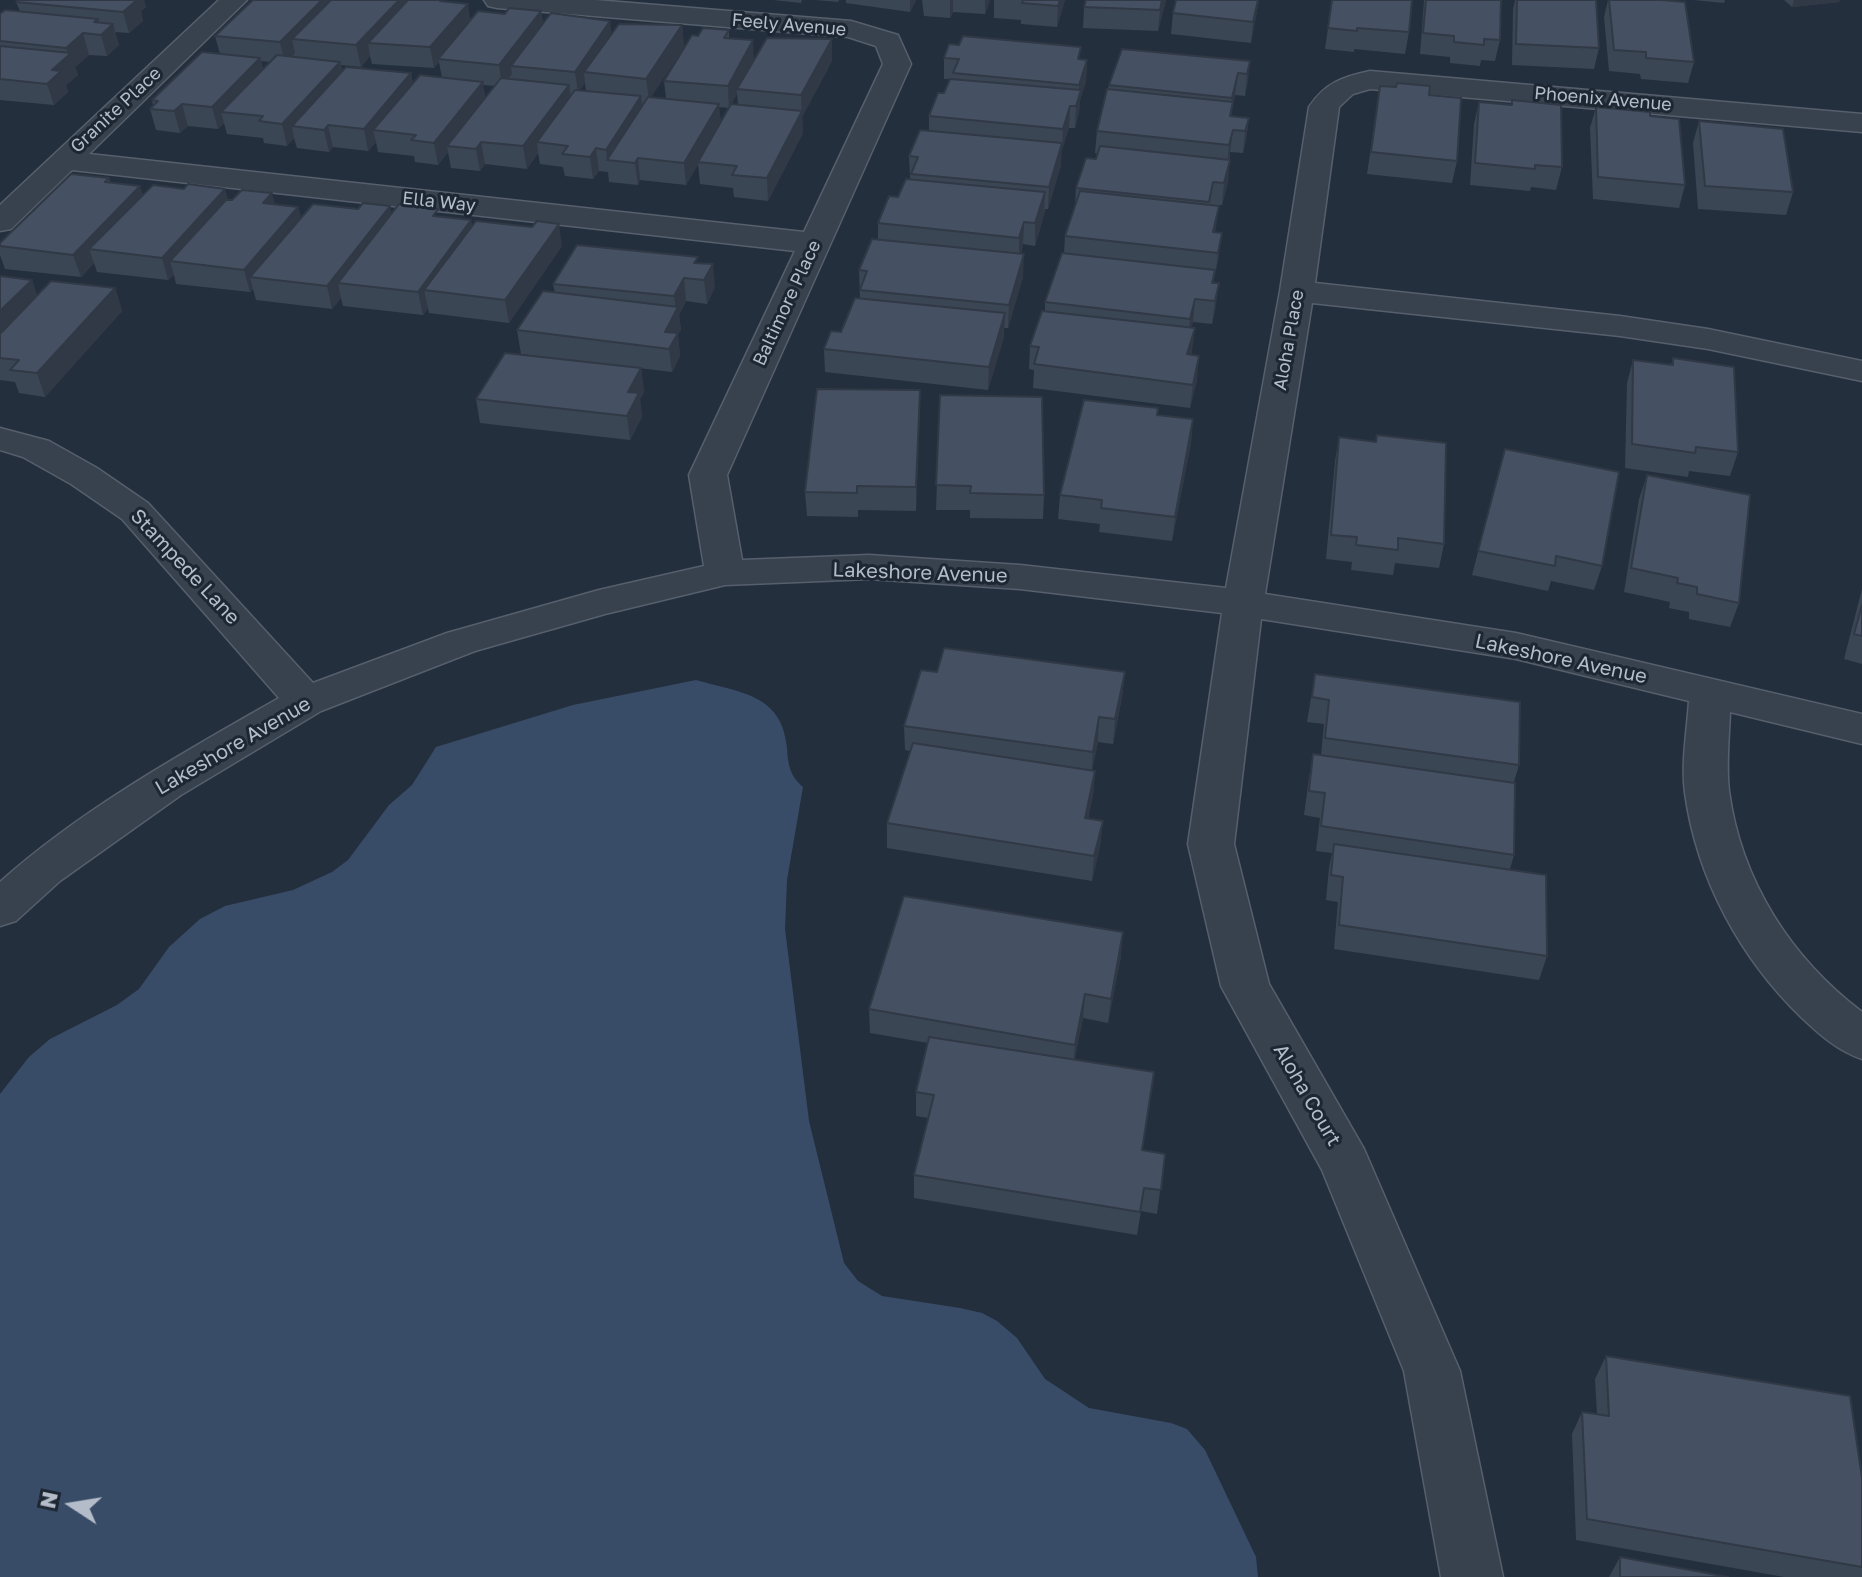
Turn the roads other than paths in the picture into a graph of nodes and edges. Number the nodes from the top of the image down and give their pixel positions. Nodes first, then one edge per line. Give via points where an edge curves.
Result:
1 (234, 0) edge
2 (497, 0) edge
3 (888, 41) joint
4 (1344, 85) joint
5 (1862, 123) edge
6 (63, 160) junction
7 (0, 222) edge
8 (814, 243) junction
9 (1297, 291) junction
10 (1862, 371) edge
11 (0, 439) edge
12 (725, 573) junction
13 (1243, 603) junction
14 (1710, 692) junction
15 (306, 701) junction
16 (1862, 729) edge
17 (0, 909) edge
18 (1862, 1039) edge
19 (1472, 1577) edge

1 - 6 street, Granite Place
2 - 3 street, Feely Avenue via 851,29
3 - 8 street, Baltimore Place via 897,64
4 - 5 street, Phoenix Avenue via 1370,80 1425,83
4 - 9 street, Aloha Place via 1324,107
6 - 7 street, Granite Place
6 - 8 street, Ella Way
8 - 12 street, Baltimore Place via 708,475
9 - 10 street via 1620,326
9 - 13 street, Aloha Place
11 - 15 street, Stampede Lane via 36,449 135,511
12 - 13 street, Lakeshore Avenue via 869,567 1020,577
12 - 15 street, Lakeshore Avenue via 461,642
13 - 14 street, Lakeshore Avenue via 1516,646
13 - 19 street, Aloha Court via 1211,844 1245,986 1346,1164 1432,1371
14 - 16 street, Lakeshore Avenue
14 - 18 street via 1707,789 1721,859 1751,923 1799,987
15 - 17 street, Lakeshore Avenue via 165,784 44,869

